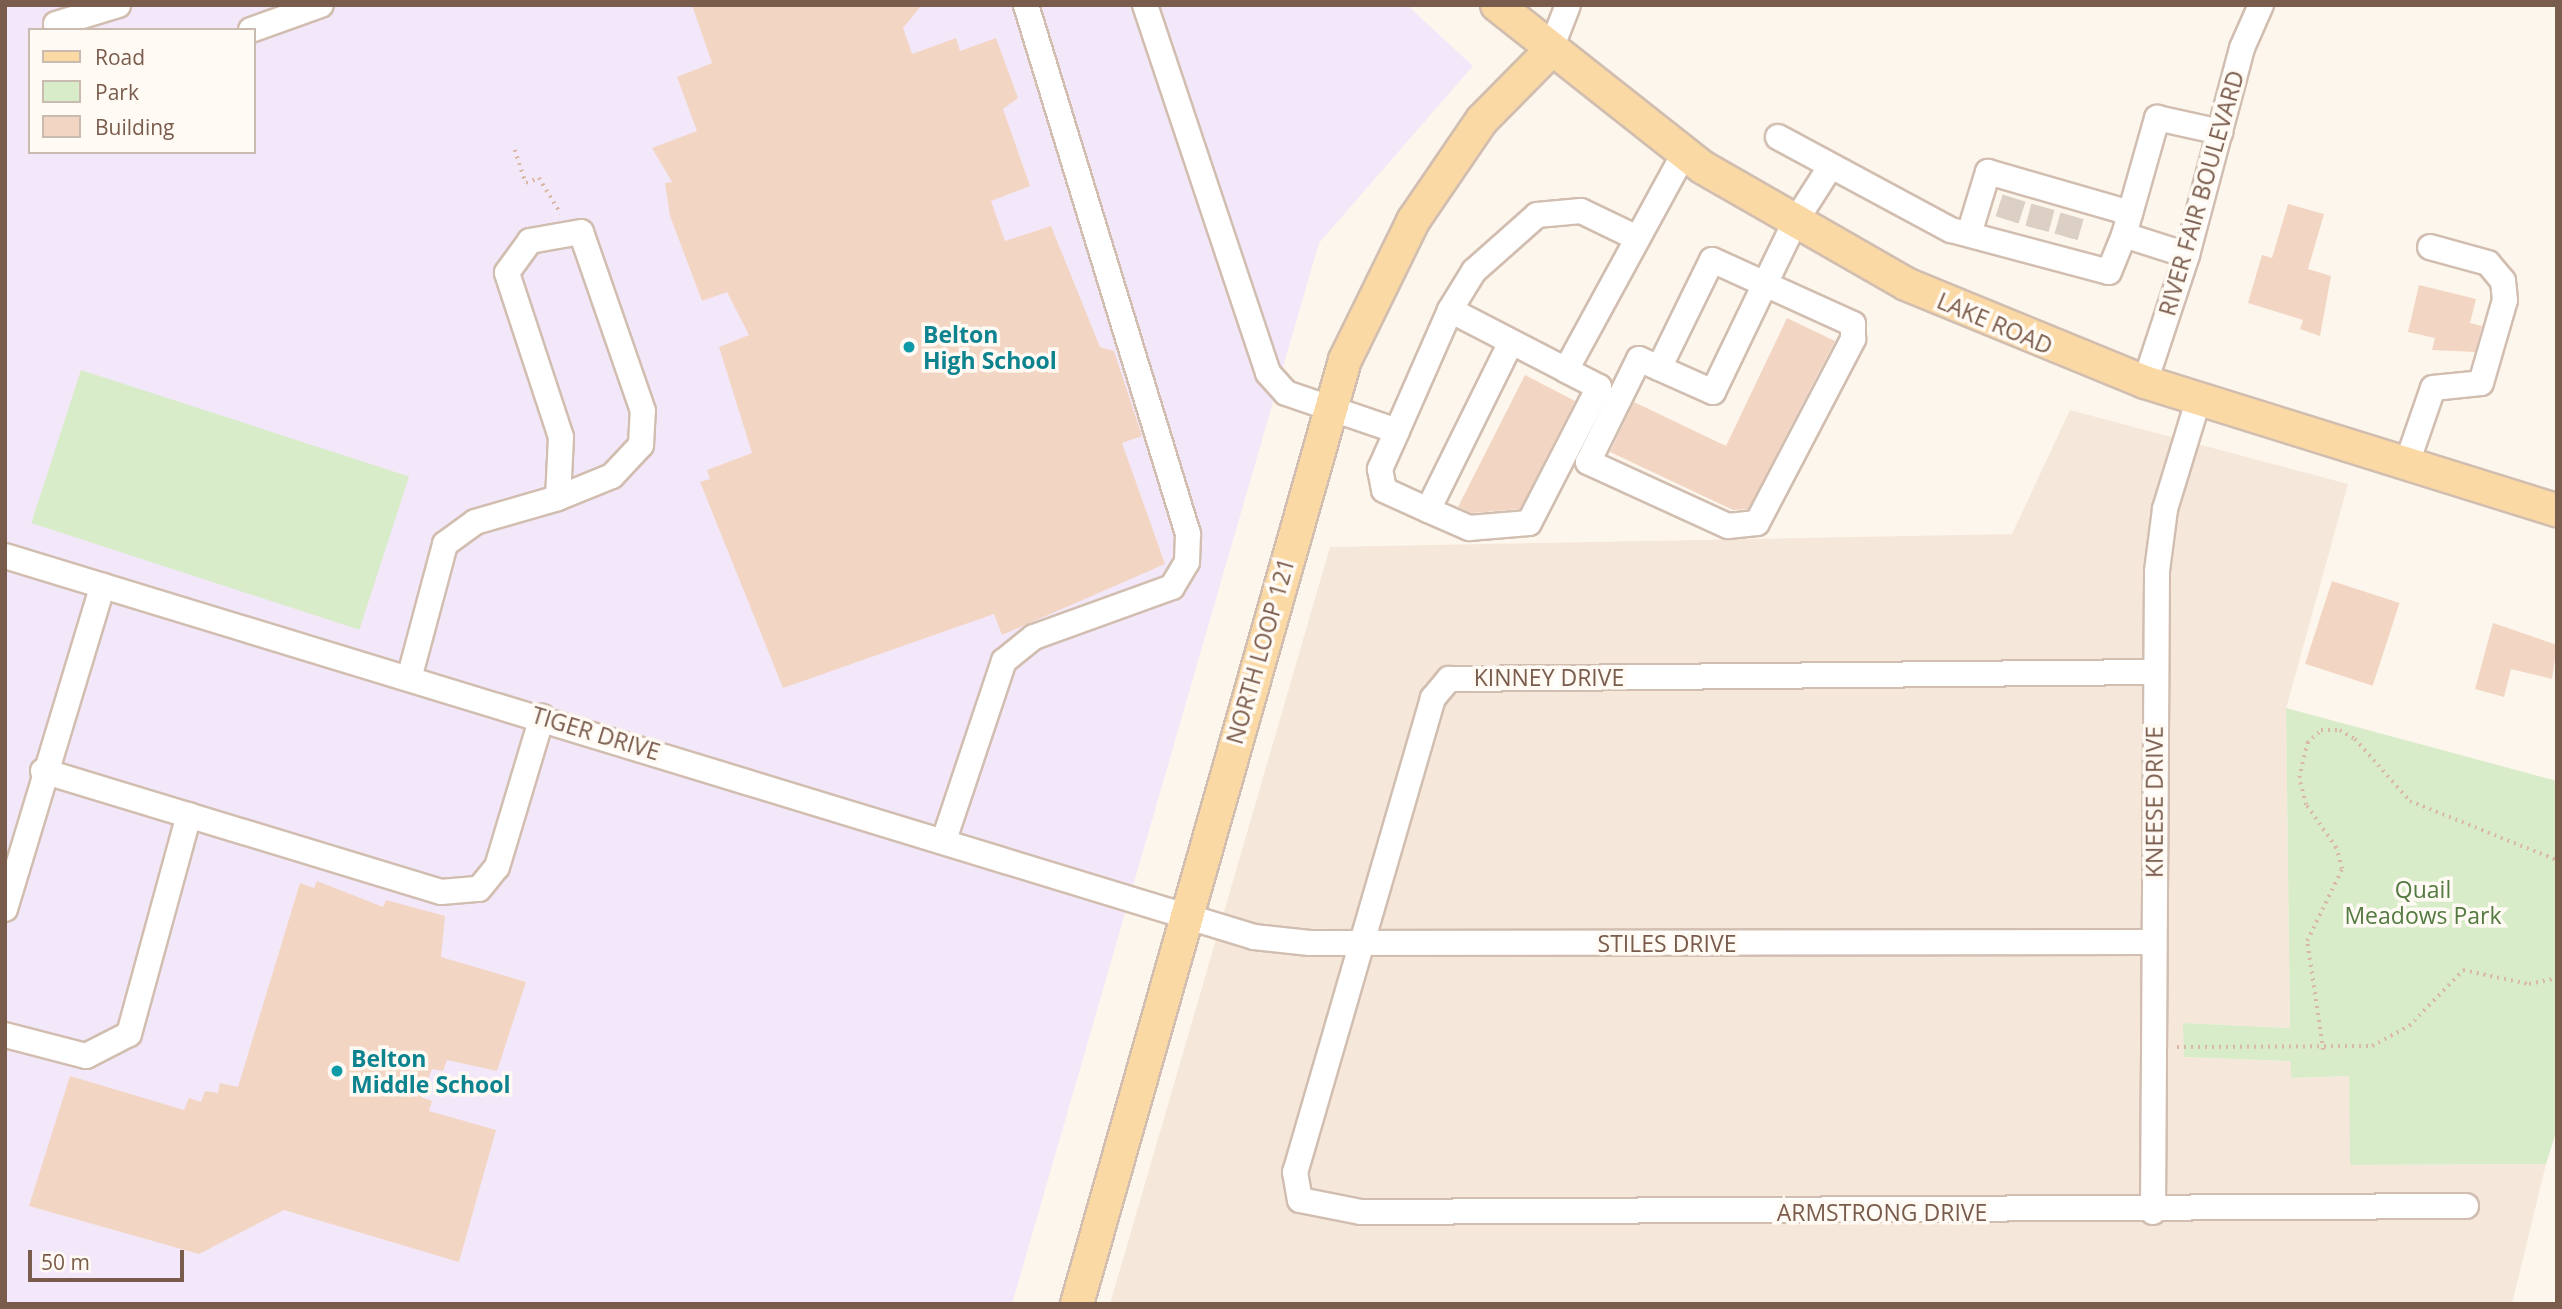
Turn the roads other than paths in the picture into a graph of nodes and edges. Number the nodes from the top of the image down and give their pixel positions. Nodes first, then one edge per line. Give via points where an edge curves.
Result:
1 (118, 5) edge
2 (320, 5) edge
3 (1026, 5) edge
4 (1145, 5) edge
5 (1497, 5) edge
6 (1568, 5) edge
7 (2261, 5) edge
8 (57, 28) edge
9 (256, 28) edge
10 (1550, 51) junction
11 (2220, 132) junction
12 (1778, 138) dead end
13 (1684, 153) junction
14 (1830, 167) junction
15 (2010, 211) junction
16 (2040, 219) junction
17 (1795, 222) junction
18 (2127, 224) junction
19 (2069, 228) junction
20 (1969, 234) junction
21 (1637, 238) junction
22 (2430, 247) dead end
23 (2187, 255) junction
24 (1765, 284) junction
25 (1450, 310) junction
26 (1511, 341) junction
27 (1659, 368) junction
28 (1566, 370) junction
29 (2145, 382) junction
30 (2199, 398) junction
31 (1329, 410) junction
32 (1397, 431) junction
33 (2407, 463) junction
34 (558, 498) junction
35 (1428, 510) junction
36 (2557, 510) edge
37 (6, 558) edge
38 (103, 585) junction
39 (2155, 672) junction
40 (410, 675) junction
41 (542, 716) junction
42 (43, 771) junction
43 (189, 815) junction
44 (944, 840) junction
45 (5, 909) edge
46 (1185, 918) junction
47 (2152, 942) junction
48 (1365, 944) junction
49 (5, 1035) edge
50 (1300, 1200) joint
51 (2466, 1206) dead end
52 (2153, 1212) junction
53 (1076, 1304) edge

1 - 8 street via 56,24
2 - 9 street
3 - 44 street via 1188,534 1187,562 1172,587 1016,648 1004,661
4 - 31 street via 1268,373 1286,393
5 - 10 main road, LAKE ROAD
6 - 10 street
7 - 11 street, RIVER FAIR BOULEVARD via 2242,48
10 - 13 main road, LAKE ROAD
10 - 31 main road, NORTH LOOP 121 via 1482,120 1413,221 1369,301
11 - 18 street via 2157,118
11 - 23 street, RIVER FAIR BOULEVARD
12 - 14 street
13 - 17 main road, LAKE ROAD
13 - 21 street
14 - 17 street
14 - 20 street via 1902,208
15 - 16 street
15 - 16 street
15 - 20 street
15 - 20 street via 1988,172
16 - 19 street
16 - 19 street
17 - 24 street
17 - 29 main road, LAKE ROAD via 1980,318
18 - 19 street
18 - 19 street via 2109,272
18 - 23 street
21 - 25 street via 1581,211 1537,215 1474,271
21 - 28 street
22 - 33 street via 2488,262 2503,281 2505,300 2481,383 2433,388
23 - 29 street, RIVER FAIR BOULEVARD
24 - 27 street via 1712,260
24 - 27 street via 1713,392
24 - 27 street via 1855,330 1757,523 1728,526 1588,461 1639,359
25 - 26 street
25 - 32 street
26 - 28 street
26 - 35 street
28 - 35 street via 1599,387 1529,523 1481,529
29 - 30 main road, LAKE ROAD
30 - 33 main road, LAKE ROAD
30 - 39 street, KNEESE DRIVE via 2165,509
31 - 32 street
31 - 46 main road, NORTH LOOP 121
32 - 35 street via 1380,469 1384,490
33 - 36 main road, LAKE ROAD
34 - 34 street via 612,475 641,445 643,411 581,232 530,241 507,272 561,437
34 - 40 street via 475,522 444,544
37 - 38 street, TIGER DRIVE
38 - 40 street, TIGER DRIVE
38 - 42 street
39 - 47 street, KNEESE DRIVE
39 - 48 street, KINNEY DRIVE via 1449,679 1433,698
40 - 41 street, TIGER DRIVE
41 - 43 street via 497,867 479,889 441,892
41 - 44 street, TIGER DRIVE
42 - 43 street
42 - 45 street
43 - 49 street via 129,1034 86,1056
44 - 46 street, TIGER DRIVE
46 - 48 street, STILES DRIVE via 1254,937
46 - 53 main road, NORTH LOOP 121
47 - 48 street, STILES DRIVE
47 - 52 street, KNEESE DRIVE
48 - 50 street, KINNEY DRIVE via 1295,1172
50 - 52 street, ARMSTRONG DRIVE via 1360,1212
51 - 52 street, ARMSTRONG DRIVE

